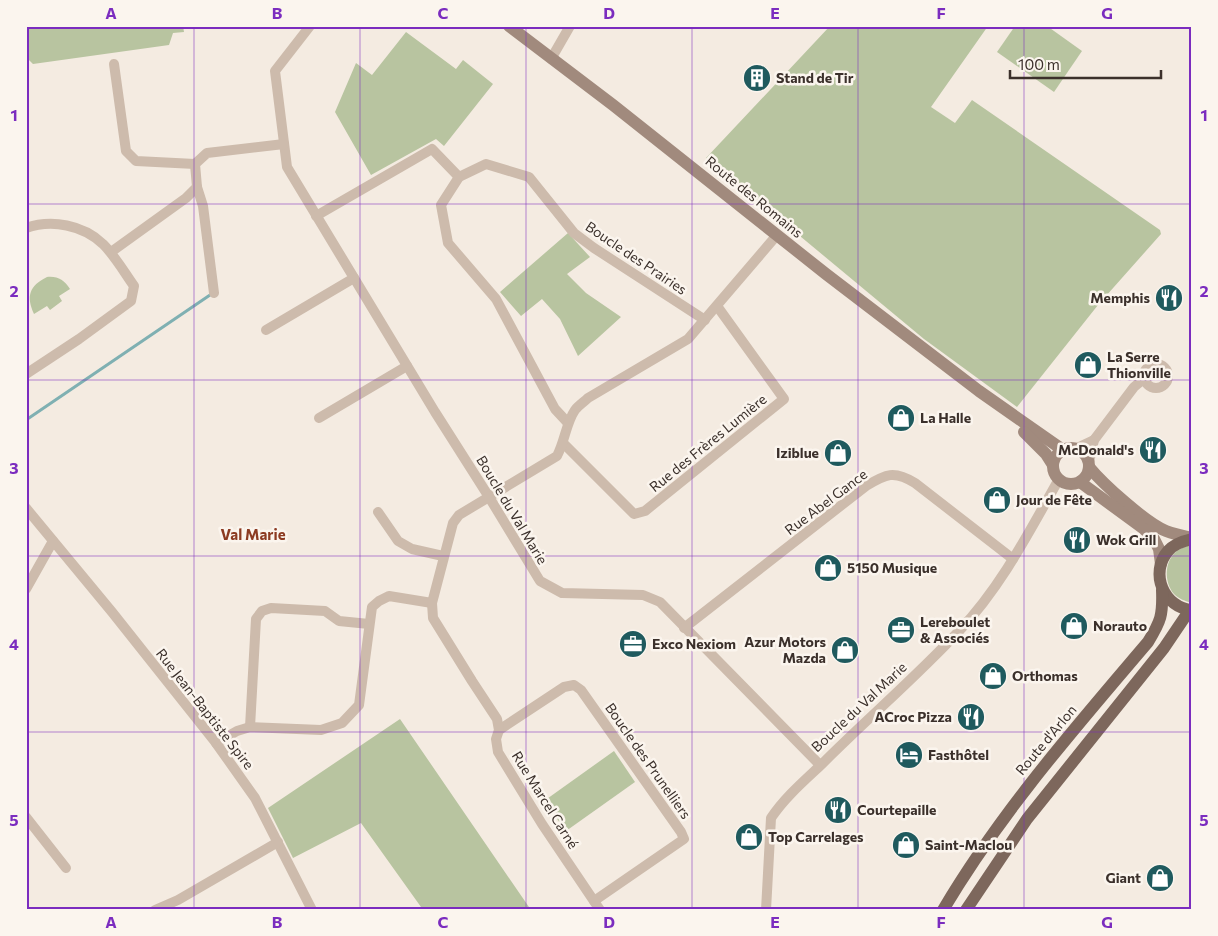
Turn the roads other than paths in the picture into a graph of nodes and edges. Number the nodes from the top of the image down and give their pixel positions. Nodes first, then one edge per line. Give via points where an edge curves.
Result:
1 (310, 26) edge
2 (508, 26) edge
3 (570, 26) edge
4 (551, 59) junction
5 (114, 64) dead end
6 (284, 144) junction
7 (195, 164) junction
8 (459, 177) junction
9 (197, 187) junction
10 (316, 216) junction
11 (26, 228) edge
12 (777, 235) junction
13 (111, 252) junction
14 (354, 278) junction
15 (214, 293) dead end
16 (717, 306) junction
17 (705, 320) junction
18 (266, 330) dead end
19 (407, 366) junction
20 (26, 374) edge
21 (1144, 378) dead end
22 (979, 391) junction
23 (319, 418) dead end
24 (568, 423) junction
25 (1094, 440) junction
26 (564, 444) junction
27 (1069, 449) junction
28 (1089, 464) junction
29 (1053, 465) junction
30 (1059, 479) junction
31 (1080, 482) junction
32 (489, 497) junction
33 (26, 508) edge
34 (378, 512) dead end
35 (1192, 539) edge
36 (53, 541) junction
37 (443, 556) junction
38 (1013, 559) junction
39 (1161, 564) junction
40 (26, 590) edge
41 (1162, 590) junction
42 (432, 603) junction
43 (1190, 610) edge
44 (369, 624) junction
45 (684, 628) junction
46 (250, 726) junction
47 (499, 730) junction
48 (216, 743) junction
49 (820, 765) junction
50 (26, 817) edge
51 (278, 842) junction
52 (66, 868) dead end
53 (594, 901) junction
54 (155, 910) edge
55 (312, 910) edge
56 (600, 910) edge
57 (766, 910) edge
58 (943, 910) edge
59 (966, 910) edge

1 - 6 street, Boucle du Val Marie via 275,71
2 - 4 street, Route des Romains
3 - 4 street
4 - 12 street, Route des Romains
5 - 7 street via 126,151 136,161
6 - 7 street via 207,153
6 - 10 street, Boucle du Val Marie via 287,166
7 - 9 street
8 - 10 street via 432,149
8 - 17 street, Boucle des Prairies via 486,164 528,177 574,233
8 - 24 street via 441,205 448,243 496,299 555,409
9 - 13 street
9 - 15 street via 203,206
10 - 14 street, Boucle du Val Marie
11 - 13 street via 45,223 74,226 93,236
12 - 16 street
12 - 22 street, Route des Romains
13 - 20 street via 134,286 131,301
14 - 18 street
14 - 19 street, Boucle du Val Marie
16 - 17 street
16 - 26 street, Rue des Frères Lumière via 784,399 645,511 634,514
17 - 24 street via 688,339 588,398
19 - 23 street
19 - 32 street, Boucle du Val Marie
21 - 25 street
22 - 27 street, Route des Romains
22 - 29 street, Route des Romains via 1031,438
24 - 26 street
25 - 27 street
25 - 28 street
26 - 32 street, Rue Marcel Carné via 557,456
27 - 28 street, Route des Romains via 1081,451
27 - 29 street via 1058,454
28 - 31 street via 1088,473
28 - 35 street, Route des Romains via 1096,476 1150,523
29 - 30 street, Route des Romains
30 - 31 street via 1069,484
30 - 38 street, Boucle du Val Marie
31 - 39 street via 1154,539
32 - 37 street, Rue Marcel Carné via 458,515
32 - 45 street, Boucle du Val Marie via 540,581 562,593 643,595 660,602
33 - 36 street, Rue Jean-Baptiste Spire
34 - 37 street via 398,541 412,549
35 - 39 main road via 1179,542 1168,551
36 - 40 street
36 - 48 street, Rue Jean-Baptiste Spire
37 - 42 street, Rue Marcel Carné
38 - 45 street, Rue Abel Gance via 915,483 893,474 885,475 866,486
38 - 49 street, Boucle du Val Marie via 986,600 959,631
39 - 41 main road, Route d'Arlon
41 - 43 main road via 1178,607
41 - 58 main road, Route d'Arlon via 1160,623 1148,642 1030,782
42 - 44 street via 389,596 372,607
42 - 47 street, Rue Marcel Carné via 433,618 497,719
43 - 59 main road via 1164,648 1026,819
44 - 46 street via 359,705 342,723 321,730
44 - 46 street via 339,621 325,611 271,608 262,611 256,619
45 - 49 street, Boucle du Val Marie
46 - 48 street
47 - 53 street, Rue Marcel Carné via 496,739 498,752
47 - 53 street, Boucle des Prunelliers via 564,687 574,685 592,705 681,832 684,839
48 - 51 street, Rue Jean-Baptiste Spire via 255,798
49 - 57 street via 771,818
50 - 52 street
51 - 54 street
51 - 55 street, Rue Jean-Baptiste Spire
53 - 56 street, Rue Marcel Carné

